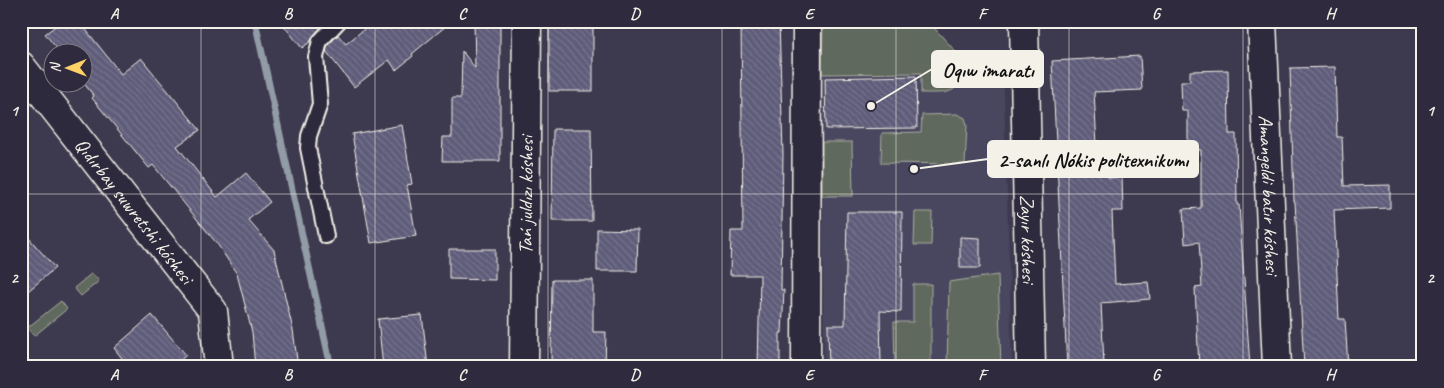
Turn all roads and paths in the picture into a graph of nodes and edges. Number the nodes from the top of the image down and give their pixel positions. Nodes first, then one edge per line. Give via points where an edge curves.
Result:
1 (340, 21) edge
2 (527, 21) edge
3 (807, 21) edge
4 (1024, 21) edge
5 (1262, 21) edge
6 (21, 66) edge
7 (326, 236) dead end
8 (219, 367) edge
9 (524, 367) edge
10 (806, 367) edge
11 (1031, 367) edge
12 (1277, 367) edge

1 - 7 lane via 320,41 316,57 320,104 308,148
2 - 9 street, Tań juldızı kóshesi
3 - 10 street
4 - 11 street, Zayır kóshesi
5 - 12 street, Amangeldi batır kóshesi
6 - 8 street, Qıdırbay suwretshi kóshesi via 213,311

